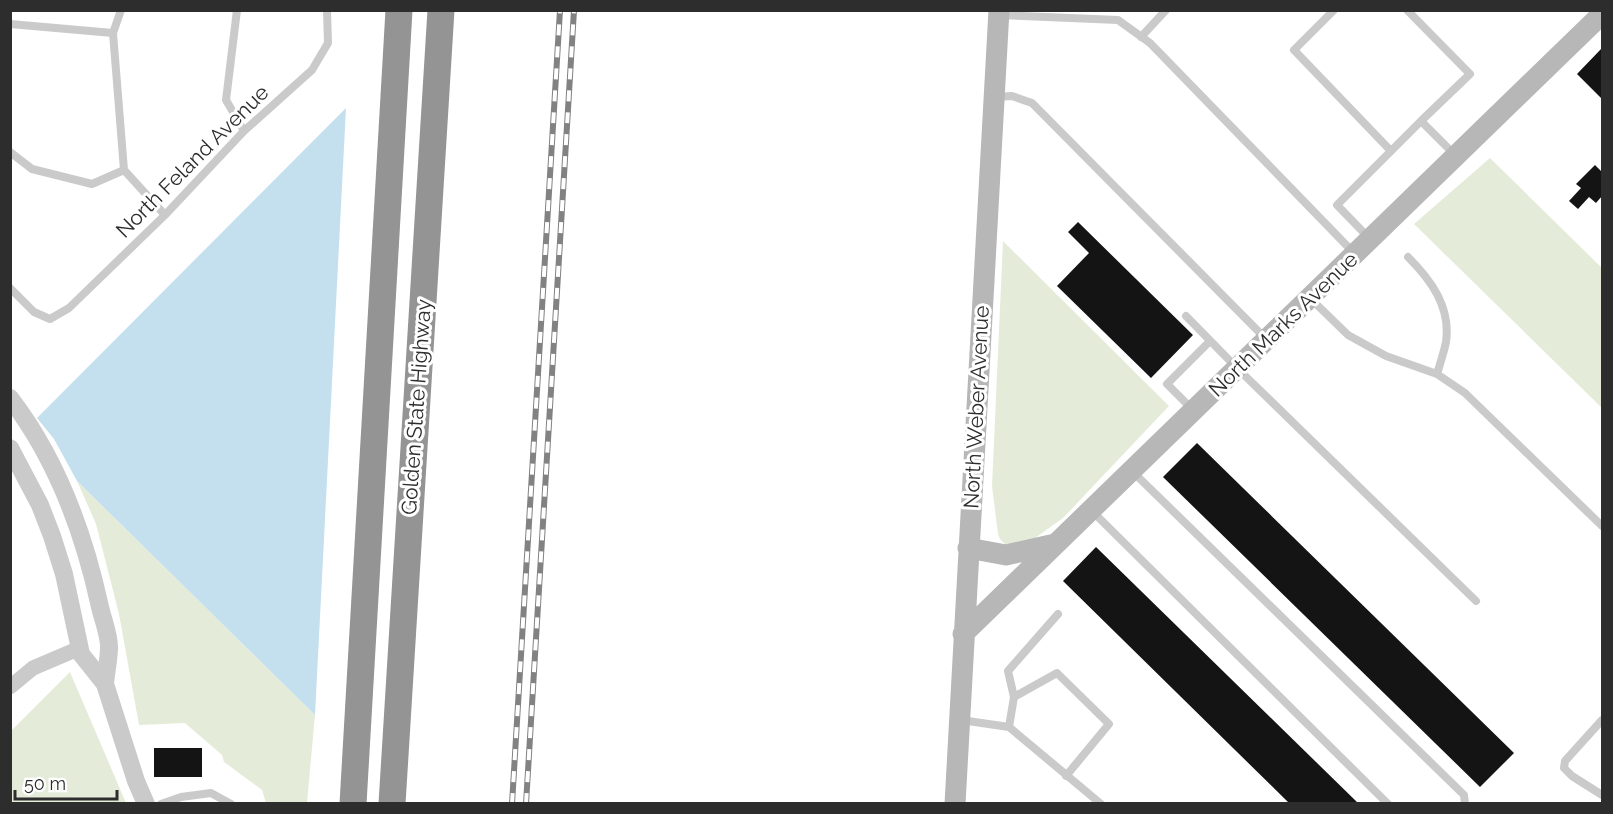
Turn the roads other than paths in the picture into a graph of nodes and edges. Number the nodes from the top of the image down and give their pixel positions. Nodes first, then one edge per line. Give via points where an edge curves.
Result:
1 (121, 10) edge
2 (237, 10) edge
3 (327, 10) edge
4 (399, 10) edge
5 (441, 10) edge
6 (1166, 10) edge
7 (1334, 10) edge
8 (1407, 10) edge
9 (999, 13) edge
10 (1602, 14) edge
11 (10, 24) edge
12 (113, 33) junction
13 (1142, 37) junction
14 (994, 97) junction
15 (1421, 121) junction
16 (244, 131) junction
17 (10, 152) edge
18 (1391, 152) junction
19 (1456, 156) junction
20 (124, 170) junction
21 (165, 215) junction
22 (1363, 247) junction
23 (1408, 257) dead end
24 (10, 288) edge
25 (1310, 298) junction
26 (1186, 316) dead end
27 (1267, 340) junction
28 (1210, 341) junction
29 (1237, 368) junction
30 (1437, 374) junction
31 (10, 398) edge
32 (1194, 410) junction
33 (10, 448) edge
34 (1131, 471) junction
35 (1091, 510) junction
36 (1602, 526) edge
37 (1056, 544) junction
38 (968, 548) junction
39 (1476, 601) dead end
40 (1058, 614) dead end
41 (963, 634) junction
42 (80, 648) junction
43 (105, 684) junction
44 (10, 687) edge
45 (1014, 697) junction
46 (960, 720) junction
47 (1602, 720) edge
48 (1009, 726) junction
49 (1066, 776) junction
50 (1602, 795) edge
51 (146, 804) edge
52 (161, 804) edge
53 (231, 804) edge
54 (353, 804) edge
55 (392, 804) edge
56 (955, 804) edge
57 (1101, 804) edge
58 (1388, 804) edge
59 (1465, 804) edge

1 - 12 lane
2 - 16 lane via 226,100
3 - 16 lane, North Feland Avenue via 328,43 312,70
4 - 54 highway, Golden State Highway
5 - 55 highway, Golden State Highway
6 - 13 lane
7 - 18 lane via 1294,50
8 - 15 lane via 1470,74
9 - 13 lane via 1119,20
9 - 14 main road, North Weber Avenue
10 - 19 main road, North Marks Avenue
11 - 12 lane
12 - 20 lane
13 - 22 lane
14 - 27 lane via 1012,96 1032,103
14 - 38 main road, North Weber Avenue
15 - 18 lane
15 - 19 lane
16 - 21 lane, North Feland Avenue
17 - 20 lane via 32,170 92,184
18 - 22 lane via 1337,205
19 - 22 main road, North Marks Avenue
20 - 21 lane
21 - 24 lane, North Feland Avenue via 69,308 50,319 34,312
22 - 25 main road, North Marks Avenue
23 - 30 lane via 1428,276 1444,307 1446,340
25 - 27 main road, North Marks Avenue
25 - 30 lane via 1348,335 1386,356
26 - 28 lane
27 - 29 main road, North Marks Avenue
28 - 29 lane
28 - 32 lane via 1167,384
29 - 32 main road, North Marks Avenue
29 - 39 lane
30 - 36 lane via 1466,393
31 - 43 street via 32,426 82,534 109,647
32 - 34 main road, North Marks Avenue
33 - 42 street via 52,536
34 - 35 main road, North Marks Avenue
34 - 59 lane via 1464,795
35 - 37 main road, North Marks Avenue
35 - 58 lane
37 - 38 main road via 1006,555
37 - 41 main road, North Marks Avenue
38 - 41 main road, North Weber Avenue
40 - 45 lane via 1008,671
41 - 46 main road, North Weber Avenue
42 - 43 street
42 - 44 street via 33,668
43 - 51 street
45 - 48 lane
45 - 49 lane via 1057,673 1109,724
46 - 48 lane
46 - 56 main road, North Weber Avenue
47 - 50 lane via 1565,761 1564,768
48 - 49 lane
49 - 57 lane
52 - 53 lane via 211,793

